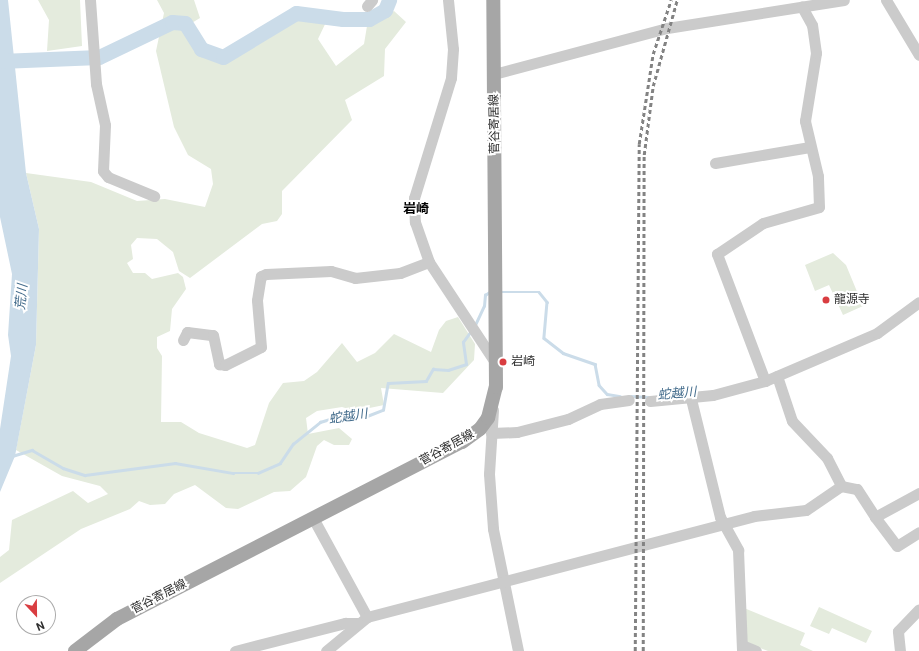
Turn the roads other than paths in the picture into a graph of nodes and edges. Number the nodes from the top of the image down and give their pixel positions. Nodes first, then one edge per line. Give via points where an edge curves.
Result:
1 (90, 0) edge
2 (448, 0) edge
3 (493, 0) edge
4 (844, 0) edge
5 (886, 0) edge
6 (802, 7) junction
7 (919, 55) edge
8 (494, 74) junction
9 (810, 147) junction
10 (714, 163) dead end
11 (154, 196) dead end
12 (429, 262) junction
13 (919, 302) edge
14 (183, 340) dead end
15 (497, 365) junction
16 (778, 376) junction
17 (765, 381) junction
18 (691, 399) junction
19 (629, 400) dead end
20 (650, 401) dead end
21 (493, 408) junction
22 (491, 433) junction
23 (841, 486) junction
24 (919, 493) edge
25 (875, 517) junction
26 (312, 518) junction
27 (723, 523) junction
28 (919, 532) edge
29 (503, 583) junction
30 (919, 609) edge
31 (362, 620) junction
32 (742, 648) edge
33 (75, 651) edge
34 (235, 651) edge
35 (326, 651) edge
36 (518, 651) edge
37 (756, 651) edge
38 (900, 651) edge

1 - 11 street via 94,64 105,125 103,171 108,177
2 - 12 street via 453,49 451,78 414,198 416,234
3 - 8 main road, 菅谷寄居線
4 - 6 street
5 - 7 street
6 - 8 street via 648,32
6 - 9 street via 812,24 816,53 805,121
8 - 15 main road, 菅谷寄居線
9 - 10 street
9 - 17 street via 818,176 819,206 763,223 717,254
12 - 14 street via 400,272 355,278 331,271 266,274 259,281 257,300 261,348 225,365 219,364 213,334 187,332
12 - 15 street
13 - 16 street via 877,333
15 - 21 main road, 菅谷寄居線
16 - 17 street
16 - 23 street via 792,421 827,458
17 - 18 street
18 - 20 street
18 - 27 street
19 - 22 street via 600,404 568,419 517,432
21 - 22 street
21 - 26 main road, 菅谷寄居線 via 472,436
22 - 29 street via 490,495
23 - 25 street via 857,488
23 - 27 street via 806,510
24 - 25 street
25 - 28 street via 898,546
26 - 31 street
26 - 33 main road, 菅谷寄居線 via 116,619
27 - 29 street
27 - 32 street via 738,550
29 - 31 street
29 - 36 street
30 - 38 street via 898,631
31 - 34 street
31 - 35 street
32 - 37 street

